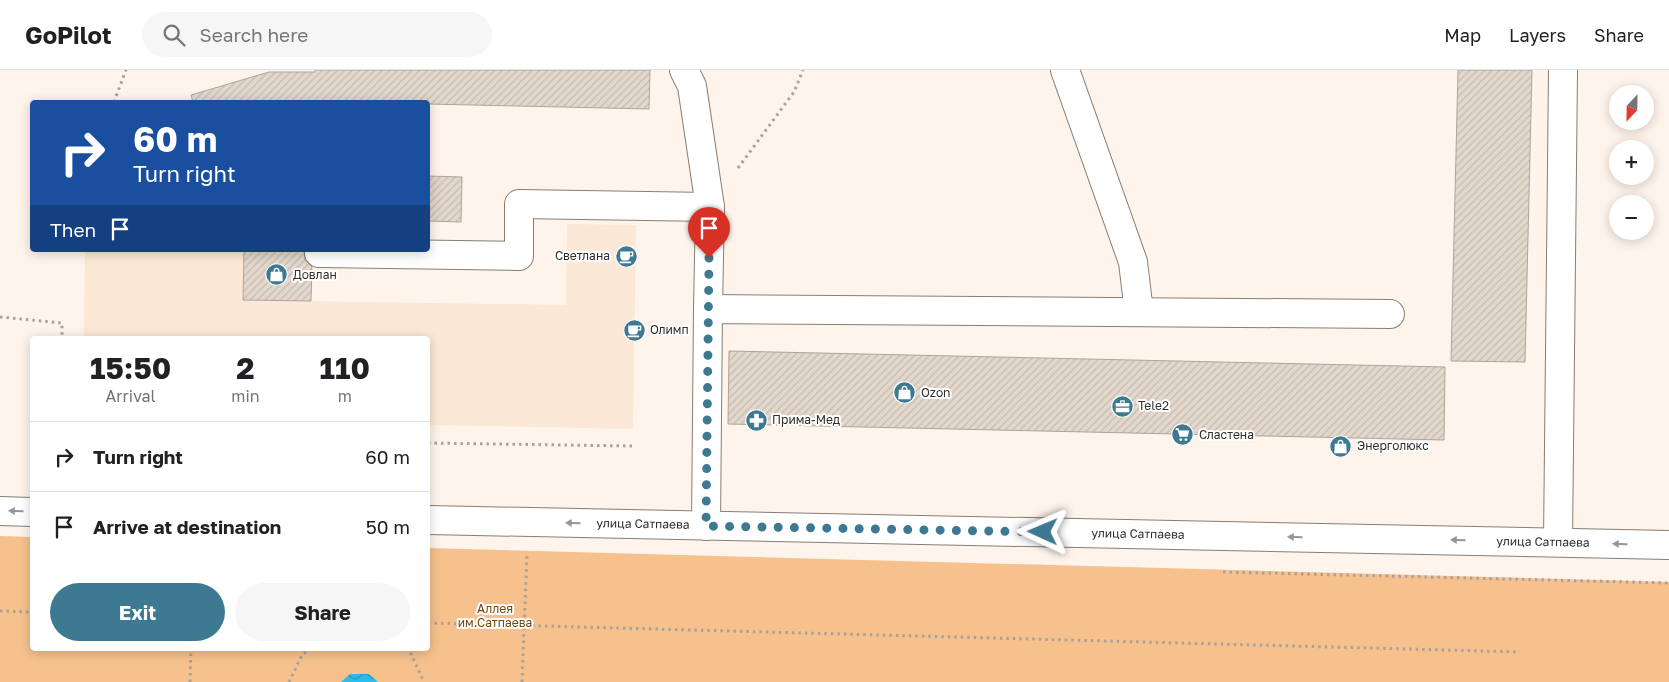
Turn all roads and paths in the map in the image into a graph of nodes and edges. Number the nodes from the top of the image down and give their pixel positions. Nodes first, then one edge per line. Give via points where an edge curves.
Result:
1 (126, 70) edge
2 (684, 70) edge
3 (803, 70) edge
4 (1065, 70) edge
5 (1563, 70) edge
6 (115, 100) edge
7 (710, 207) junction
8 (319, 253) dead end
9 (708, 309) junction
10 (1139, 312) junction
11 (1390, 314) dead end
12 (0, 317) edge
13 (62, 336) edge
14 (430, 443) edge
15 (632, 446) dead end
16 (0, 511) edge
17 (30, 512) edge
18 (430, 520) edge
19 (529, 522) junction
20 (706, 526) junction
21 (1558, 542) junction
22 (1669, 545) edge
23 (0, 611) edge
24 (30, 612) edge
25 (430, 623) edge
26 (524, 625) junction
27 (191, 651) edge
28 (307, 651) edge
29 (407, 651) edge
30 (1520, 652) dead end
31 (190, 682) edge
32 (289, 682) edge
33 (424, 682) edge
34 (522, 682) edge

1 - 6 path
2 - 7 street via 692,86
3 - 7 path via 794,92
4 - 10 street via 1133,262
5 - 21 street
7 - 8 street via 519,204 518,256
7 - 9 street
9 - 10 street
9 - 20 street
10 - 11 street
12 - 13 path via 62,324
14 - 15 path
17 -> 16 street
18 - 19 street, улица Сатпаева
20 -> 19 street, улица Сатпаева
19 - 26 path
21 -> 20 street, улица Сатпаева
22 -> 21 street, улица Сатпаева
23 - 24 path
25 - 26 path
26 - 30 path
26 - 34 path
27 - 31 path
28 - 32 path via 302,655
29 - 33 path

